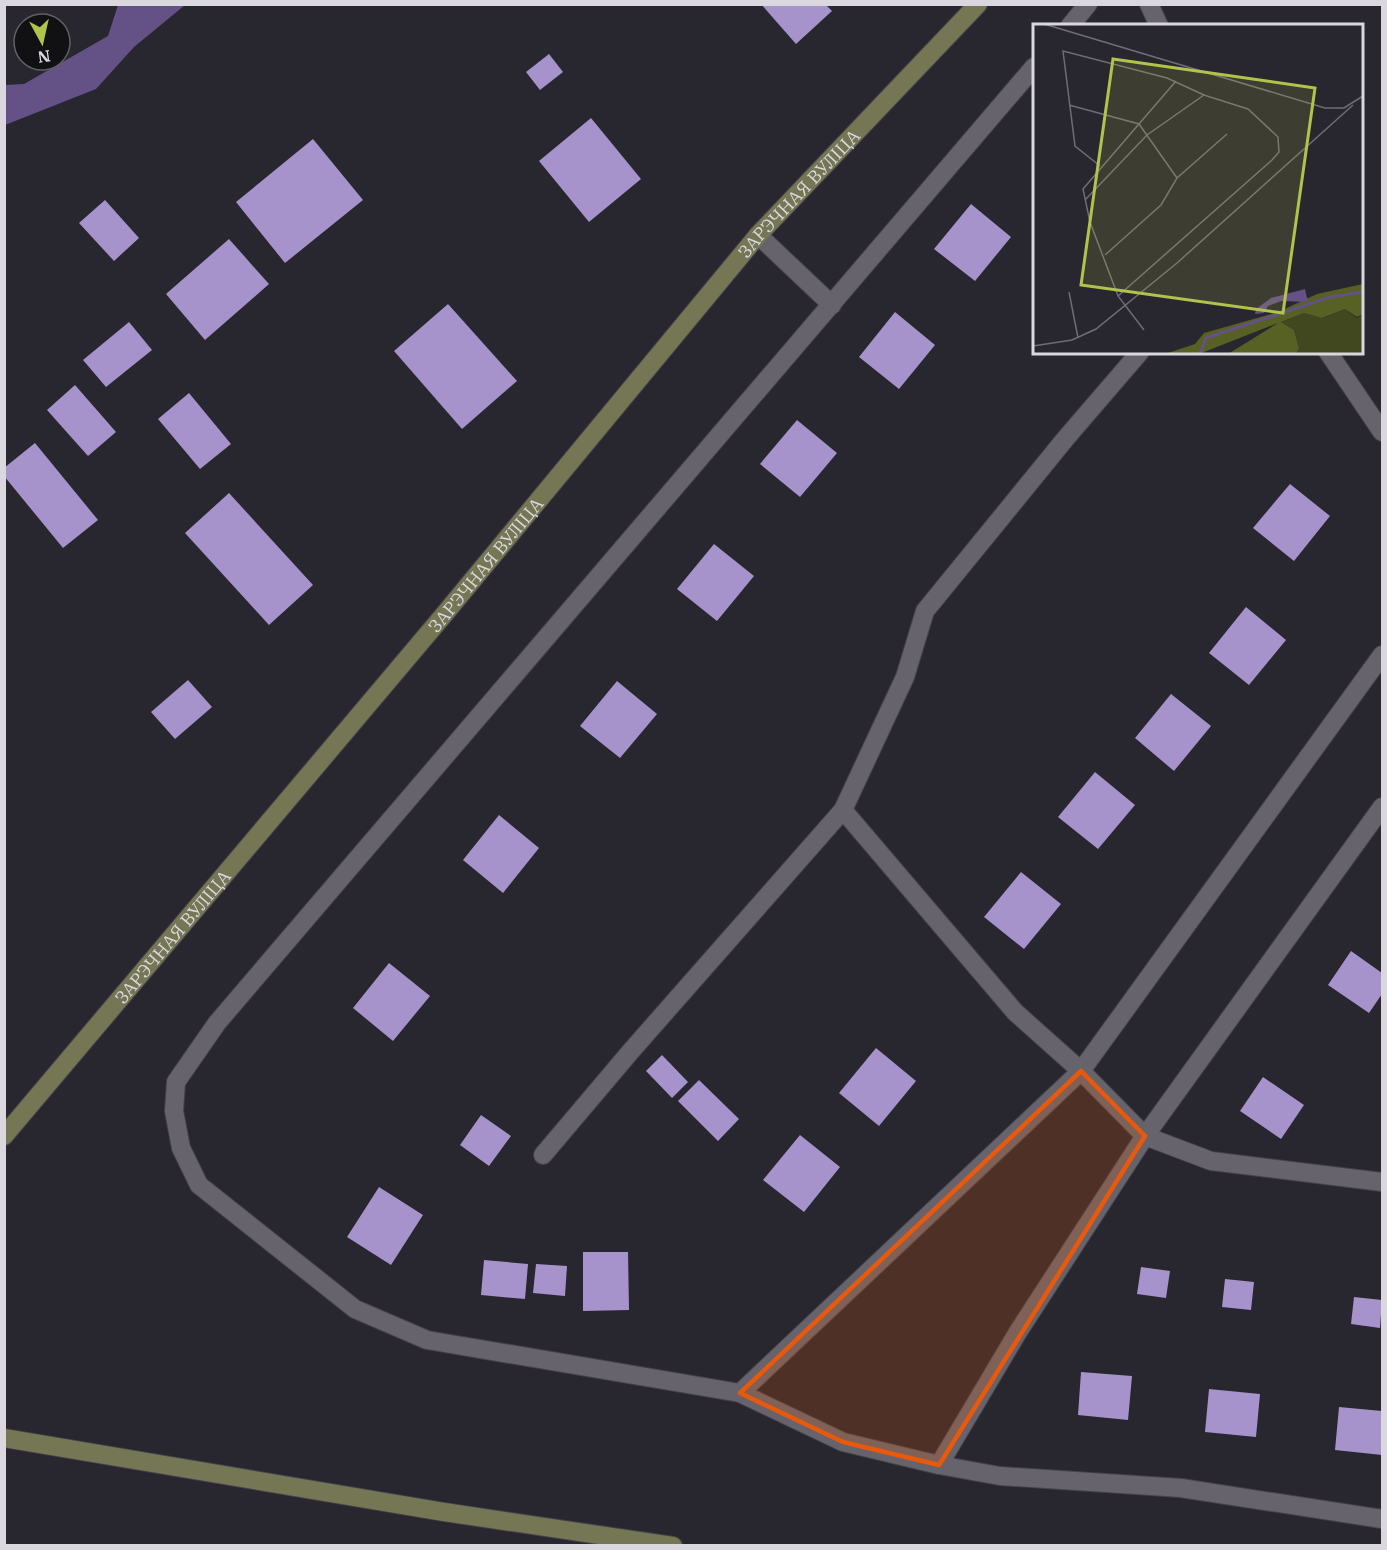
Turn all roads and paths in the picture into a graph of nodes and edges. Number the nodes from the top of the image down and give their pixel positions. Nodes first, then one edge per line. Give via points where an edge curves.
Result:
1 (978, 4) edge
2 (1088, 4) edge
3 (1149, 4) edge
4 (1072, 24) edge
5 (1158, 24) edge
6 (1033, 70) edge
7 (758, 235) junction
8 (832, 305) junction
9 (1138, 354) edge
10 (1329, 354) edge
11 (1383, 432) edge
12 (1383, 655) edge
13 (843, 810) junction
14 (1380, 818) edge
15 (1081, 1071) junction
16 (4, 1136) edge
17 (1145, 1136) junction
18 (543, 1155) dead end
19 (1383, 1182) edge
20 (740, 1393) junction
21 (4, 1438) edge
22 (939, 1465) junction
23 (1383, 1519) edge
24 (673, 1545) edge

1 - 7 street, ЗАРЭЧНАЯ ВУЛІЦА
2 - 4 street
3 - 5 street
6 - 8 street
7 - 8 street
7 - 16 street, ЗАРЭЧНАЯ ВУЛІЦА
8 - 20 street via 279,948 217,1023 176,1082 174,1111 181,1148 199,1185 355,1309 427,1340
9 - 13 street via 926,611 905,677
10 - 11 street
12 - 15 street
13 - 15 street via 1015,1012
13 - 18 street
14 - 17 street
15 - 17 street
15 - 20 street
17 - 19 street via 1211,1161
17 - 22 street via 1018,1332
20 - 22 street via 843,1442
21 - 24 street via 444,1512
22 - 23 street via 1000,1476 1181,1488

